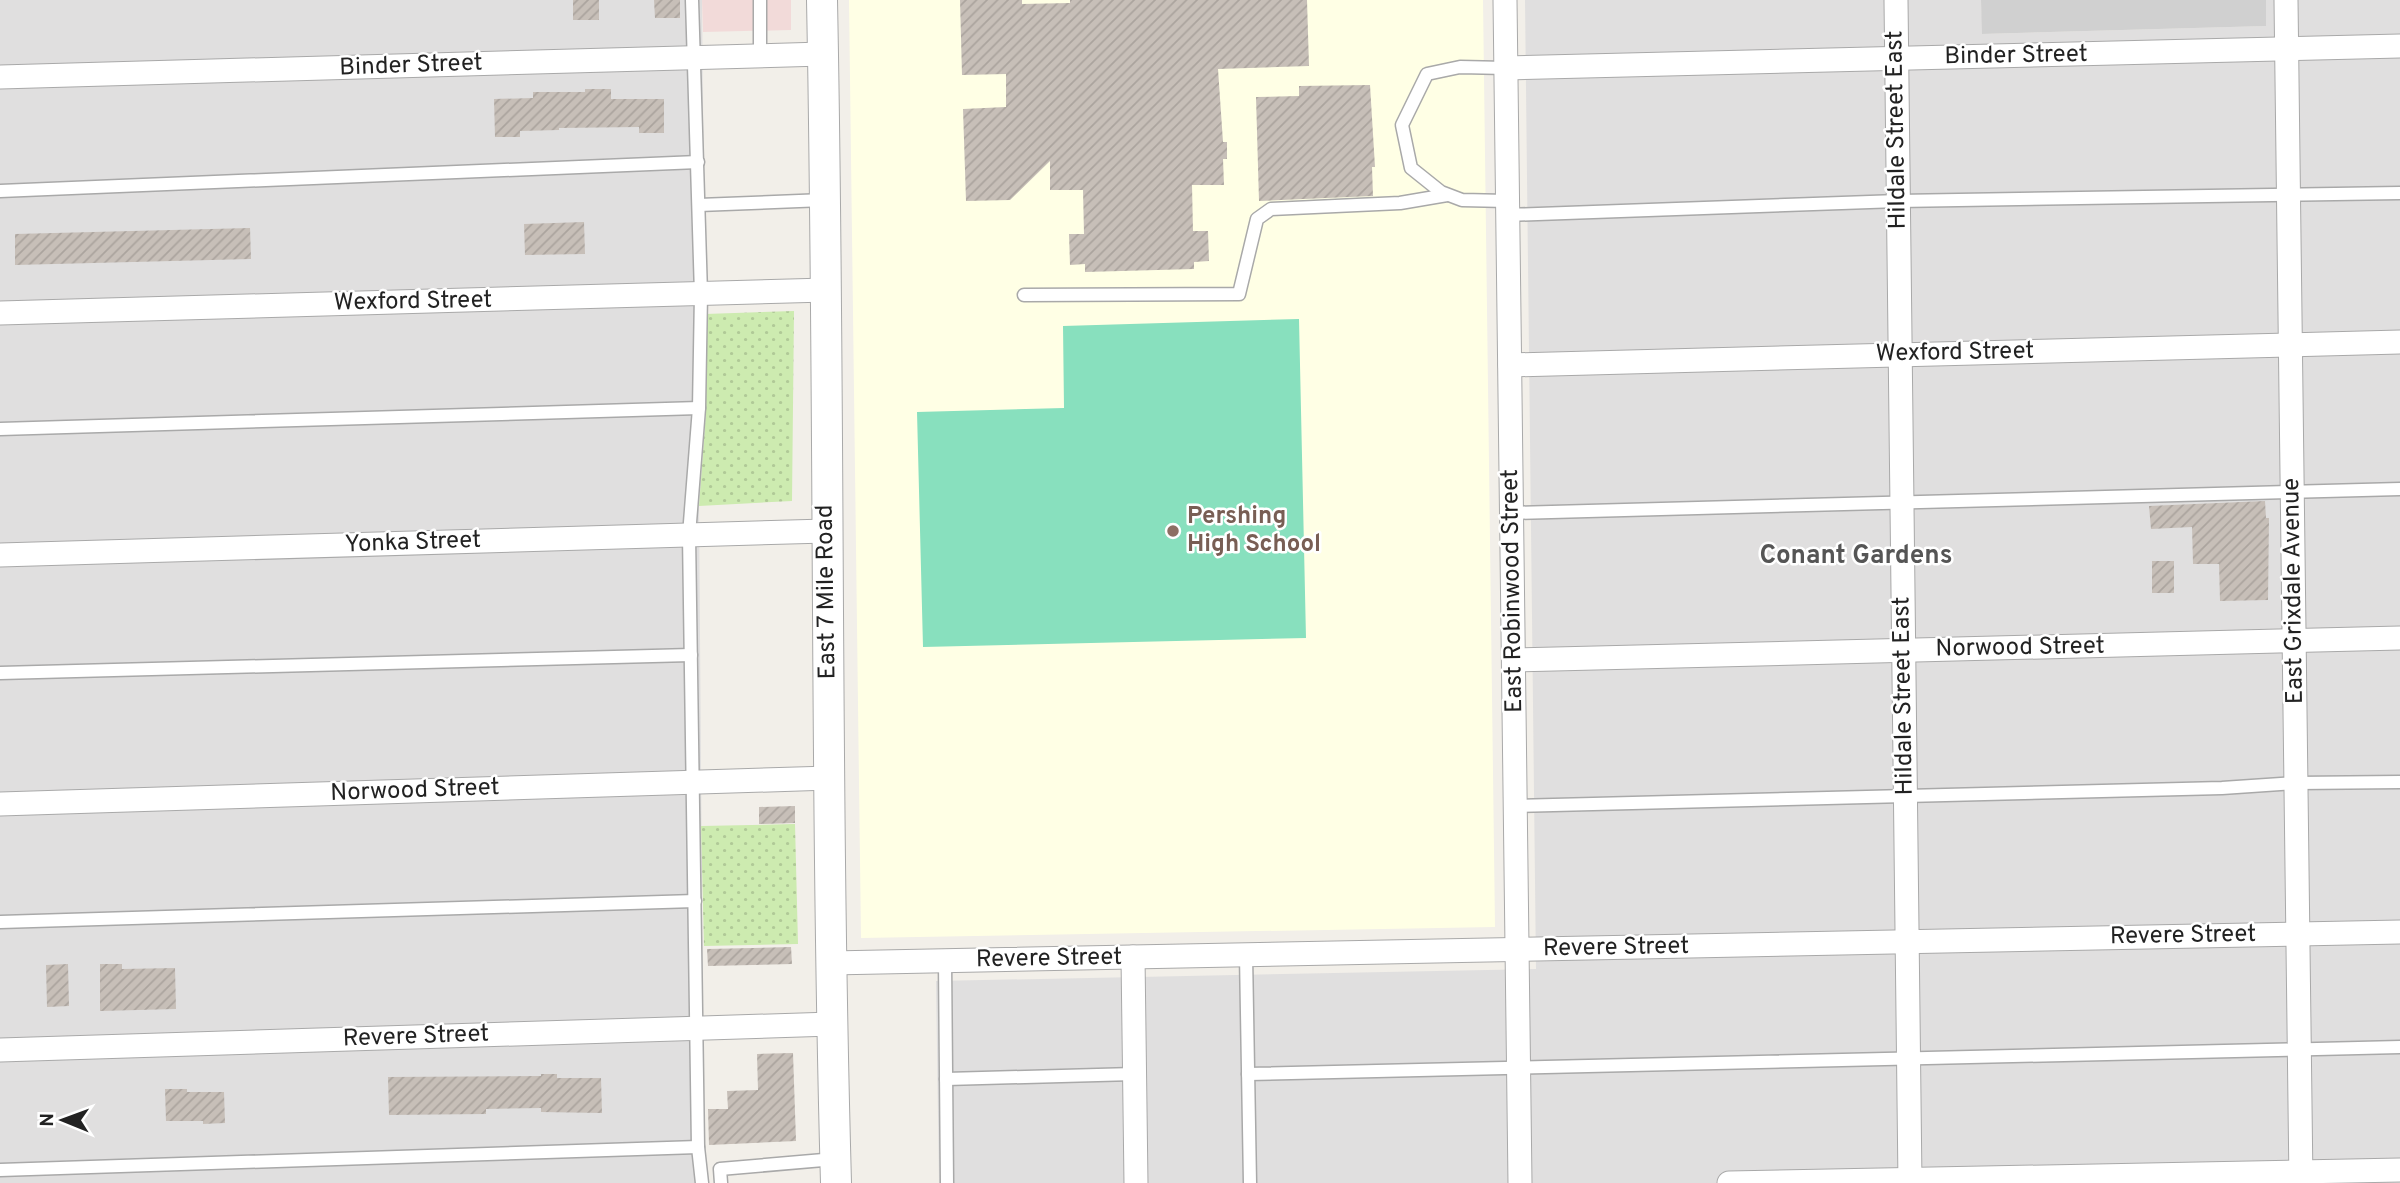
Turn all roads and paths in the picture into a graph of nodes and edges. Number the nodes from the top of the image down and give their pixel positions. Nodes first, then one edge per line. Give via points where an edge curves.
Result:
1 (692, 0) edge
2 (760, 0) edge
3 (822, 0) edge
4 (1505, 0) edge
5 (1896, 0) edge
6 (2286, 0) edge
7 (2400, 46) edge
8 (2287, 49) junction
9 (823, 54) junction
10 (760, 56) junction
11 (693, 58) junction
12 (1896, 59) junction
13 (1506, 68) junction
14 (0, 77) edge
15 (698, 162) junction
16 (0, 191) edge
17 (2400, 193) edge
18 (1447, 195) junction
19 (2288, 195) junction
20 (824, 200) junction
21 (1898, 201) junction
22 (699, 205) junction
23 (1507, 208) junction
24 (826, 290) junction
25 (701, 294) junction
26 (1024, 295) dead end
27 (0, 313) edge
28 (2400, 342) edge
29 (2291, 345) junction
30 (1900, 354) junction
31 (1510, 365) junction
32 (699, 408) junction
33 (0, 429) edge
34 (2400, 489) edge
35 (2292, 491) junction
36 (1902, 501) junction
37 (1512, 513) junction
38 (826, 531) junction
39 (689, 535) junction
40 (0, 555) edge
41 (2400, 638) edge
42 (2294, 641) junction
43 (1903, 651) junction
44 (691, 655) junction
45 (1514, 660) junction
46 (0, 673) edge
47 (830, 778) junction
48 (693, 782) junction
49 (2400, 782) edge
50 (2296, 783) junction
51 (1905, 796) junction
52 (0, 804) edge
53 (1516, 806) junction
54 (695, 901) junction
55 (0, 922) edge
56 (2400, 932) edge
57 (2298, 934) junction
58 (1907, 942) junction
59 (1517, 950) junction
60 (1245, 955) junction
61 (1133, 957) junction
62 (945, 961) junction
63 (831, 963) junction
64 (832, 1024) junction
65 (697, 1028) junction
66 (2400, 1047) edge
67 (2299, 1049) junction
68 (0, 1050) edge
69 (1908, 1058) junction
70 (1518, 1066) junction
71 (1135, 1074) junction
72 (1248, 1074) junction
73 (946, 1079) junction
74 (698, 1147) junction
75 (0, 1170) edge
76 (2400, 1170) edge
77 (835, 1171) edge
78 (2301, 1177) edge
79 (1910, 1182) edge
80 (702, 1183) edge
81 (721, 1183) edge
82 (947, 1183) edge
83 (1136, 1183) edge
84 (1250, 1183) edge
85 (1520, 1183) edge
86 (1729, 1183) edge

1 - 11 lane
2 - 10 lane
3 - 9 street, East 7 Mile Road
4 - 13 street, East Robinwood Street
5 - 12 street, Hildale Street East
6 - 8 street, East Grixdale Avenue
7 - 8 street, Binder Street
8 - 12 street, Binder Street
8 - 19 street, East Grixdale Avenue
9 - 10 street, Binder Street
9 - 20 street, East 7 Mile Road
10 - 11 street, Binder Street
11 - 14 street, Binder Street
11 - 15 lane
12 - 13 street, Binder Street
12 - 21 street, Hildale Street East
13 - 18 lane via 1460,67 1427,74 1415,95 1402,125 1411,169
13 - 23 street, East Robinwood Street
15 - 16 lane
15 - 22 lane
17 - 19 lane
18 - 23 lane
18 - 26 lane via 1400,204 1271,209 1257,219 1239,294
19 - 21 lane
19 - 29 street, East Grixdale Avenue
20 - 22 lane
20 - 24 street, East 7 Mile Road
21 - 23 lane
21 - 30 street, Hildale Street East
22 - 25 lane
23 - 31 street, East Robinwood Street
24 - 25 street, Wexford Street
24 - 38 street, East 7 Mile Road
25 - 27 street, Wexford Street
25 - 32 lane
28 - 29 street, Wexford Street
29 - 30 street, Wexford Street
29 - 35 street, East Grixdale Avenue
30 - 31 street, Wexford Street
30 - 36 street, Hildale Street East
31 - 37 street, East Robinwood Street
32 - 33 lane
32 - 39 lane
34 - 35 lane
35 - 36 lane
35 - 42 street, East Grixdale Avenue
36 - 37 lane
36 - 43 street, Hildale Street East
37 - 45 street, East Robinwood Street
38 - 39 street, Yonka Street
38 - 47 street, East 7 Mile Road
39 - 40 street, Yonka Street
39 - 44 lane
41 - 42 street, Norwood Street
42 - 43 street, Norwood Street
42 - 50 street, East Grixdale Avenue
43 - 45 street, Norwood Street
43 - 51 street, Hildale Street East
44 - 46 lane
44 - 48 lane
45 - 53 street, East Robinwood Street
47 - 48 street, Norwood Street
47 - 63 street, East 7 Mile Road
48 - 52 street, Norwood Street
48 - 54 lane
49 - 50 lane
50 - 51 lane
50 - 57 street, East Grixdale Avenue
51 - 53 lane
51 - 58 street, Hildale Street East
53 - 59 street, East Robinwood Street
54 - 55 lane
54 - 65 lane
56 - 57 street, Revere Street
57 - 58 street, Revere Street
57 - 67 street, East Grixdale Avenue
58 - 59 street, Revere Street
58 - 69 street, Hildale Street East
59 - 60 street, Revere Street
59 - 70 street, East Robinwood Street
60 - 61 street, Revere Street
60 - 72 lane
61 - 62 street, Revere Street
61 - 71 street
62 - 63 street, Revere Street
62 - 73 lane
63 - 64 street, East 7 Mile Road
64 - 65 street, Revere Street
64 - 77 street, East 7 Mile Road
65 - 68 street, Revere Street
65 - 74 lane
66 - 67 lane
67 - 69 lane
67 - 78 street, East Grixdale Avenue
69 - 70 lane
69 - 79 street, Hildale Street East
70 - 72 lane
70 - 85 street, East Robinwood Street
71 - 73 lane
71 - 83 street
72 - 84 lane
73 - 82 lane
74 - 75 lane
74 - 80 lane
76 - 78 street
77 - 81 lane via 720,1170
78 - 79 street
79 - 86 street

